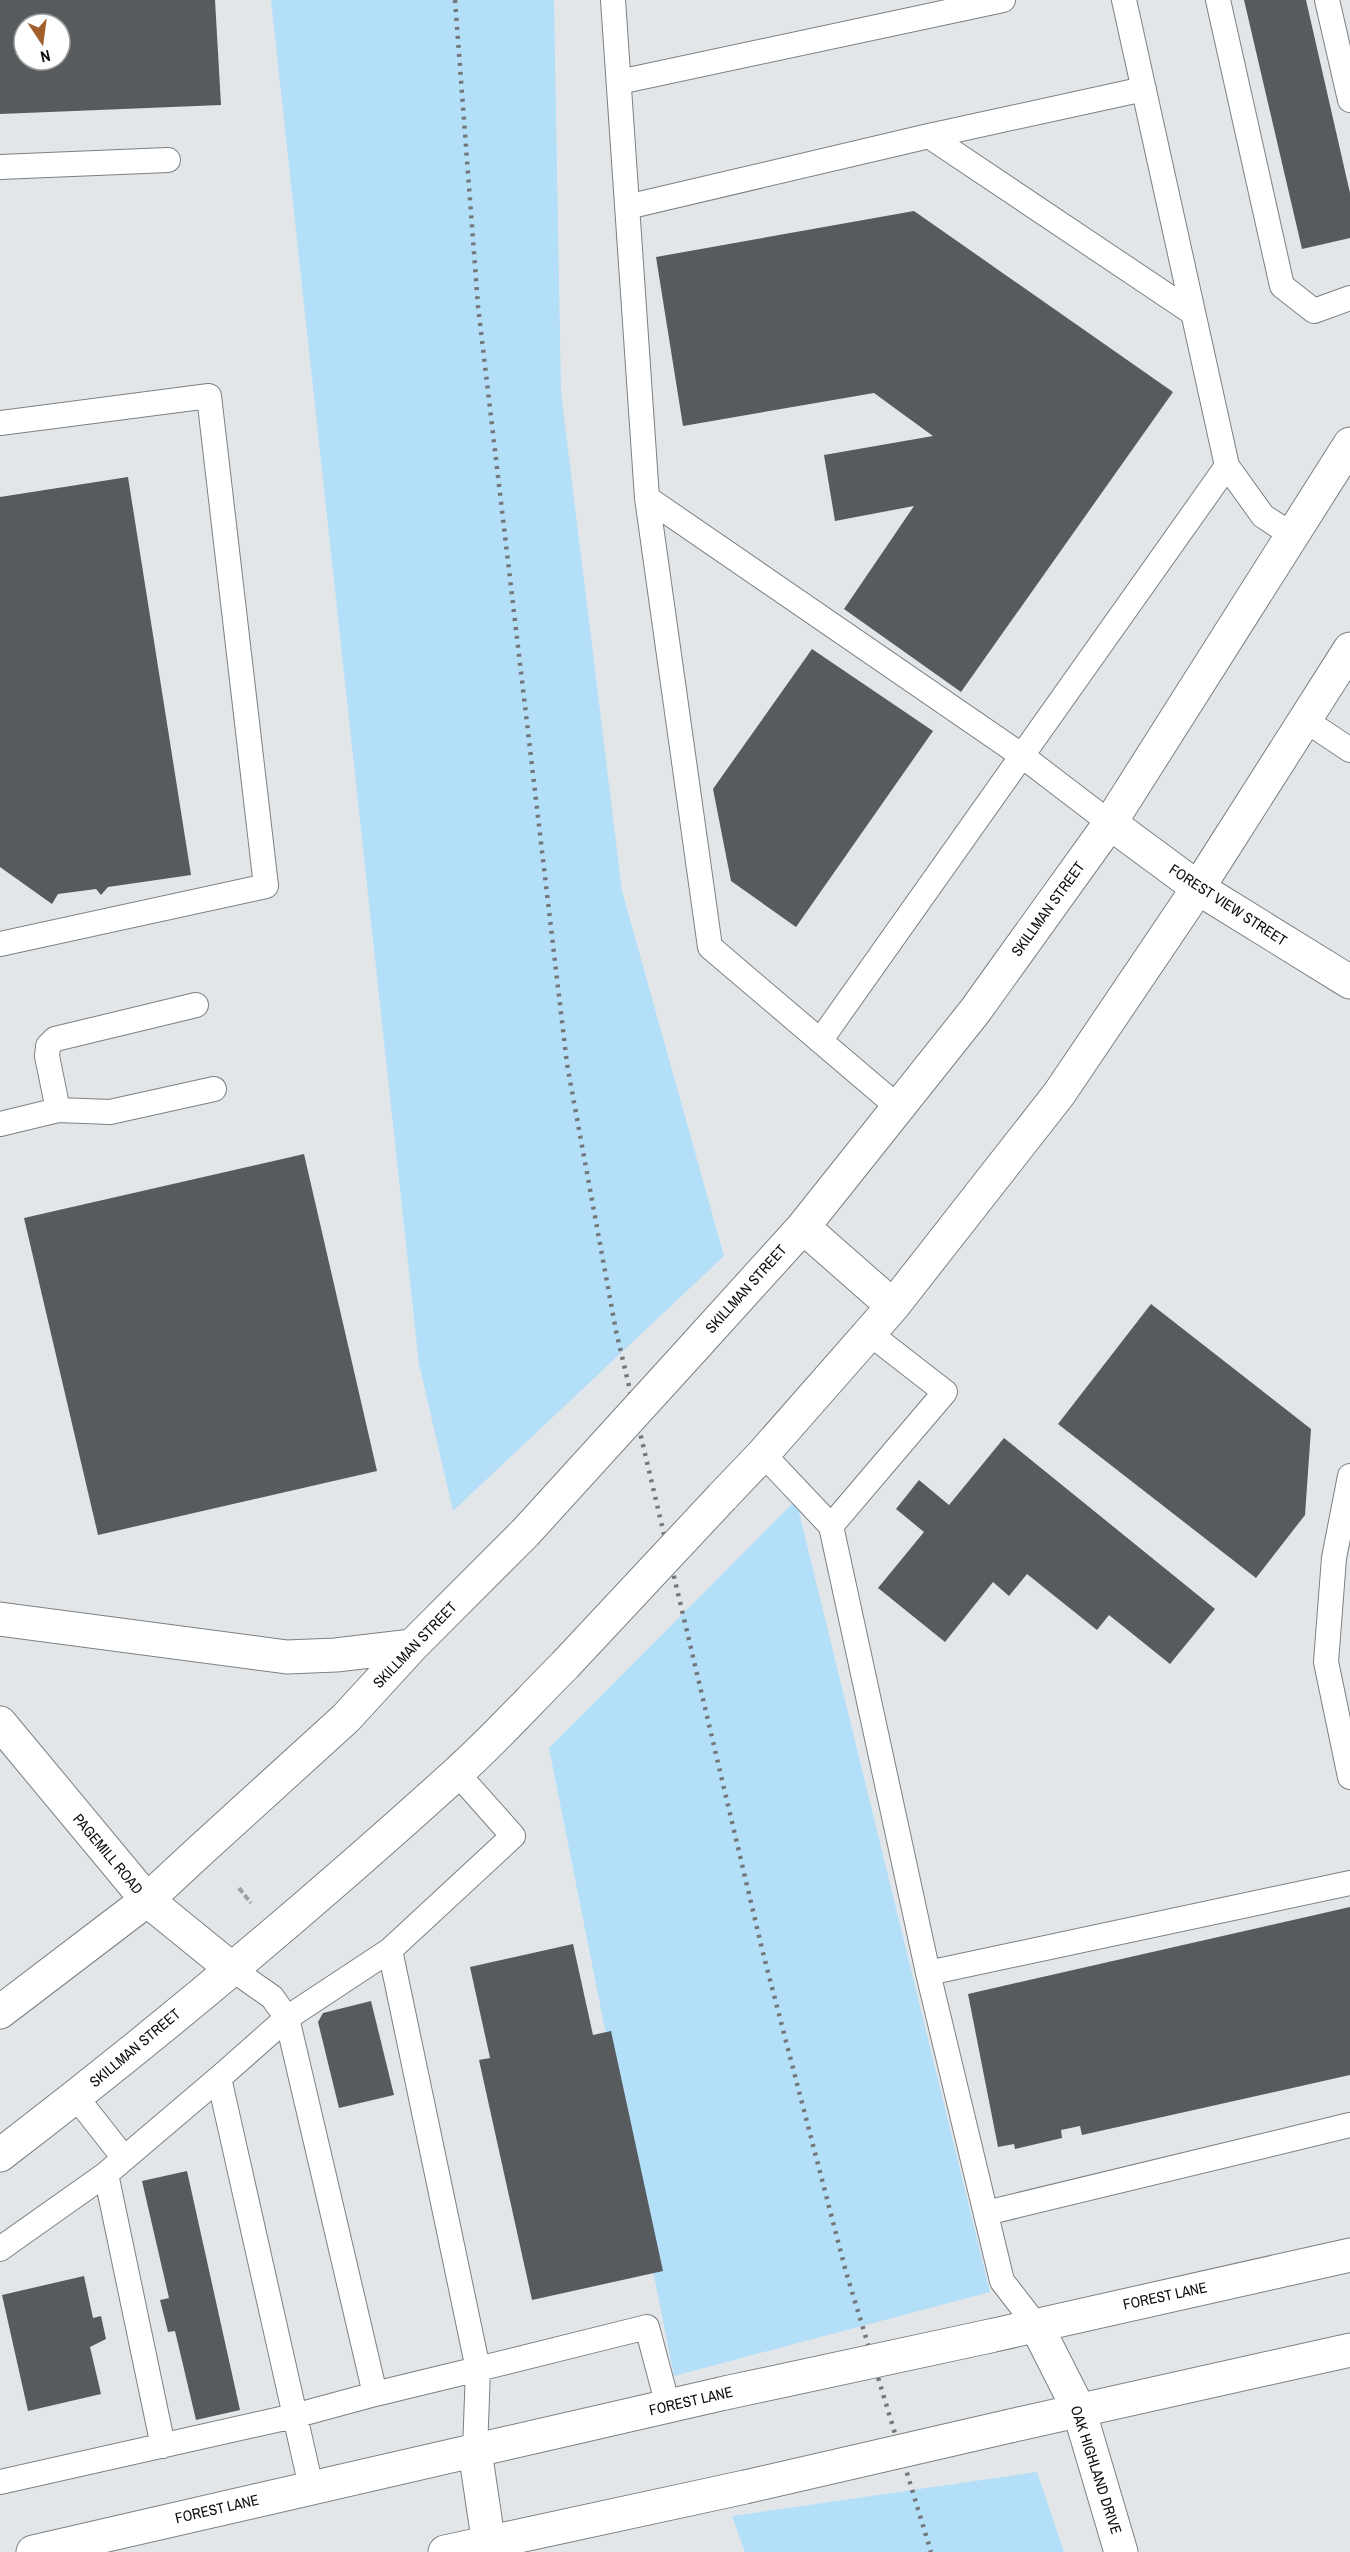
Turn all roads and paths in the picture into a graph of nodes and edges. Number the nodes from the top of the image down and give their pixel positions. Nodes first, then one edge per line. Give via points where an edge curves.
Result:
1 (613, 0) edge
2 (1003, 0) edge
3 (1124, 0) edge
4 (1218, 0) edge
5 (1327, 0) edge
6 (619, 82) junction
7 (1144, 89) junction
8 (1350, 100) edge
9 (929, 136) junction
10 (168, 160) dead end
11 (0, 167) edge
12 (627, 207) junction
13 (1350, 298) edge
14 (1193, 313) junction
15 (0, 423) edge
16 (1350, 444) edge
17 (1227, 466) junction
18 (647, 498) junction
19 (1293, 535) junction
20 (1350, 649) edge
21 (1305, 720) junction
22 (1350, 750) edge
23 (1021, 754) junction
24 (1110, 824) junction
25 (1198, 888) junction
26 (0, 944) edge
27 (1350, 982) edge
28 (196, 1005) dead end
29 (820, 1041) junction
30 (214, 1089) dead end
31 (898, 1107) junction
32 (58, 1110) junction
33 (0, 1124) edge
34 (803, 1227) junction
35 (893, 1306) junction
36 (869, 1333) junction
37 (763, 1454) junction
38 (1350, 1476) edge
39 (831, 1526) junction
40 (0, 1619) edge
41 (412, 1646) junction
42 (0, 1724) edge
43 (457, 1773) junction
44 (1350, 1777) edge
45 (1350, 1883) edge
46 (239, 1888) dead end
47 (147, 1900) junction
48 (254, 1906) dead end
49 (390, 1950) junction
50 (232, 1969) junction
51 (928, 1973) junction
52 (0, 2012) edge
53 (287, 2018) junction
54 (219, 2078) junction
55 (76, 2097) junction
56 (1350, 2125) edge
57 (0, 2155) edge
58 (124, 2158) junction
59 (106, 2174) junction
60 (986, 2213) junction
61 (0, 2249) edge
62 (1350, 2255) edge
63 (1036, 2325) junction
64 (1350, 2350) edge
65 (478, 2369) junction
66 (375, 2394) junction
67 (668, 2406) junction
68 (1079, 2410) junction
69 (294, 2416) junction
70 (163, 2446) junction
71 (476, 2451) junction
72 (0, 2482) edge
73 (311, 2487) junction
74 (489, 2547) edge
75 (33, 2552) edge
76 (445, 2552) edge
77 (1121, 2552) edge

1 - 6 lane
2 - 6 lane
3 - 7 lane
4 - 13 lane via 1282,285 1314,311
5 - 8 lane
6 - 12 lane
7 - 9 lane
7 - 14 lane
9 - 12 lane
9 - 14 lane
10 - 11 lane
12 - 18 lane
14 - 17 lane
15 - 26 lane via 210,396 266,886
16 - 19 main road, SKILLMAN STREET
17 - 19 lane via 1263,516
17 - 23 lane
18 - 23 lane
18 - 29 lane via 710,947
19 - 24 main road, SKILLMAN STREET
20 - 21 main road, SKILLMAN STREET
21 - 22 lane
21 - 25 main road, SKILLMAN STREET
23 - 24 lane
23 - 29 lane
24 - 25 main road, FOREST VIEW STREET
24 - 31 main road, SKILLMAN STREET via 975,1011
25 - 27 main road, FOREST VIEW STREET
25 - 35 main road, SKILLMAN STREET via 1059,1094
28 - 32 lane via 55,1039 48,1046 47,1056
29 - 31 lane
30 - 32 lane via 110,1112
31 - 34 main road, SKILLMAN STREET
32 - 33 lane
34 - 35 main road
34 - 41 main road, SKILLMAN STREET, bridge via 525,1533
35 - 36 main road, SKILLMAN STREET
36 - 37 main road, SKILLMAN STREET
36 - 39 lane via 945,1392
37 - 39 lane
37 - 43 main road, SKILLMAN STREET, bridge via 565,1665
38 - 44 lane via 1334,1558 1326,1662
39 - 51 lane
40 - 41 main road via 287,1657
41 - 47 main road, SKILLMAN STREET via 346,1718
42 - 47 main road, PAGEMILL ROAD
43 - 49 lane via 513,1836
43 - 50 main road, SKILLMAN STREET
45 - 51 lane
46 - 48 path
47 - 50 main road, PAGEMILL ROAD
47 - 52 main road, SKILLMAN STREET
49 - 53 lane
49 - 65 lane
50 - 53 lane via 272,1997
50 - 55 main road, SKILLMAN STREET
51 - 60 lane
53 - 54 lane
53 - 66 lane
54 - 58 lane
54 - 69 lane
55 - 57 main road, SKILLMAN STREET
55 - 58 lane
56 - 60 lane
58 - 59 lane
59 - 61 lane
59 - 70 lane
60 - 63 lane via 1002,2281
62 - 63 main road, FOREST LANE
63 - 67 main road, FOREST LANE, bridge
63 - 68 main road, OAK HIGHLAND DRIVE
64 - 68 main road
65 - 66 lane
65 - 67 lane via 647,2327
65 - 71 lane
66 - 69 lane
67 - 71 main road, FOREST LANE
68 - 74 main road, bridge
68 - 77 main road, OAK HIGHLAND DRIVE
69 - 70 lane
69 - 73 lane
70 - 72 lane
71 - 73 main road, FOREST LANE
71 - 74 main road
73 - 75 main road, FOREST LANE
74 - 76 main road

